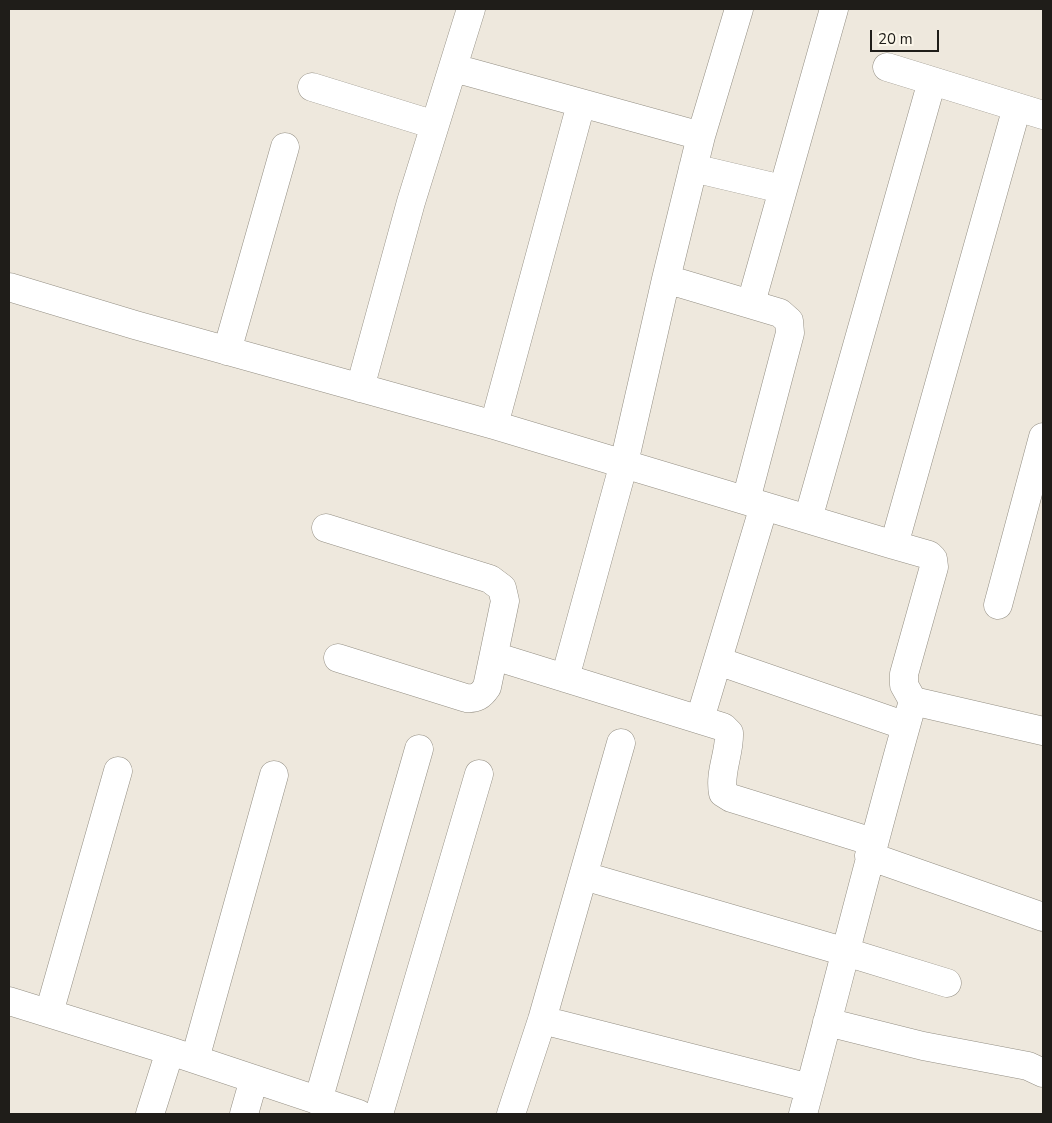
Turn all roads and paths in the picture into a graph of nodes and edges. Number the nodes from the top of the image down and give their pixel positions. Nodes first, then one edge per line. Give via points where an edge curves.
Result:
1 (471, 9) edge
2 (739, 9) edge
3 (834, 9) edge
4 (887, 67) dead end
5 (454, 68) junction
6 (932, 81) junction
7 (312, 87) dead end
8 (580, 104) junction
9 (1017, 107) junction
10 (1043, 115) edge
11 (436, 125) junction
12 (701, 136) junction
13 (285, 147) dead end
14 (693, 168) junction
15 (782, 189) junction
16 (666, 280) junction
17 (9, 288) edge
18 (751, 303) junction
19 (227, 351) junction
20 (360, 388) junction
21 (494, 424) junction
22 (1043, 437) edge
23 (624, 463) junction
24 (755, 503) junction
25 (808, 519) junction
26 (326, 528) dead end
27 (894, 545) junction
28 (998, 605) dead end
29 (494, 656) junction
30 (338, 658) dead end
31 (718, 661) junction
32 (565, 678) junction
33 (913, 701) junction
34 (700, 720) junction
35 (906, 726) junction
36 (1043, 731) edge
37 (620, 743) dead end
38 (419, 749) dead end
39 (118, 770) dead end
40 (479, 774) dead end
41 (274, 775) dead end
42 (871, 849) junction
43 (584, 876) junction
44 (1043, 917) edge
45 (846, 952) junction
46 (947, 983) dead end
47 (9, 1001) edge
48 (49, 1013) junction
49 (542, 1020) junction
50 (827, 1022) junction
51 (182, 1055) junction
52 (1043, 1073) edge
53 (254, 1079) junction
54 (810, 1088) junction
55 (318, 1101) junction
56 (150, 1114) edge
57 (244, 1114) edge
58 (359, 1114) edge
59 (378, 1114) edge
60 (511, 1114) edge
61 (803, 1114) edge

1 - 5 street
2 - 12 street
3 - 15 street
4 - 6 street
5 - 8 street
5 - 11 street
6 - 9 street
6 - 25 street
7 - 11 street
8 - 12 street
8 - 21 street
9 - 10 street
9 - 27 street
11 - 20 street via 411,202
12 - 14 street
13 - 19 street
14 - 15 street
14 - 16 street
15 - 18 street
16 - 18 street
16 - 23 street
17 - 19 street
18 - 24 street via 780,313 789,321 790,334
19 - 20 street
20 - 21 street
21 - 23 street
22 - 28 street
23 - 24 street
23 - 32 street
24 - 25 street
24 - 31 street
25 - 27 street
26 - 29 street via 490,579 502,588 505,601
27 - 33 street via 929,556 934,566 904,674 907,694
29 - 30 street via 487,687 475,698 466,698
29 - 32 street
31 - 34 street
31 - 35 street
32 - 34 street
33 - 35 street
33 - 36 street
34 - 42 street via 723,727 729,733 721,782 723,793
35 - 42 street
37 - 43 street
38 - 55 street
39 - 48 street
40 - 59 street
41 - 51 street
42 - 44 street
42 - 45 street
43 - 45 street
43 - 49 street
45 - 46 street
45 - 50 street
47 - 48 street
48 - 51 street
49 - 54 street
49 - 60 street
50 - 52 street via 923,1046 1028,1066
50 - 54 street
51 - 53 street
51 - 56 street
53 - 55 street
53 - 57 street
54 - 61 street
55 - 58 street

